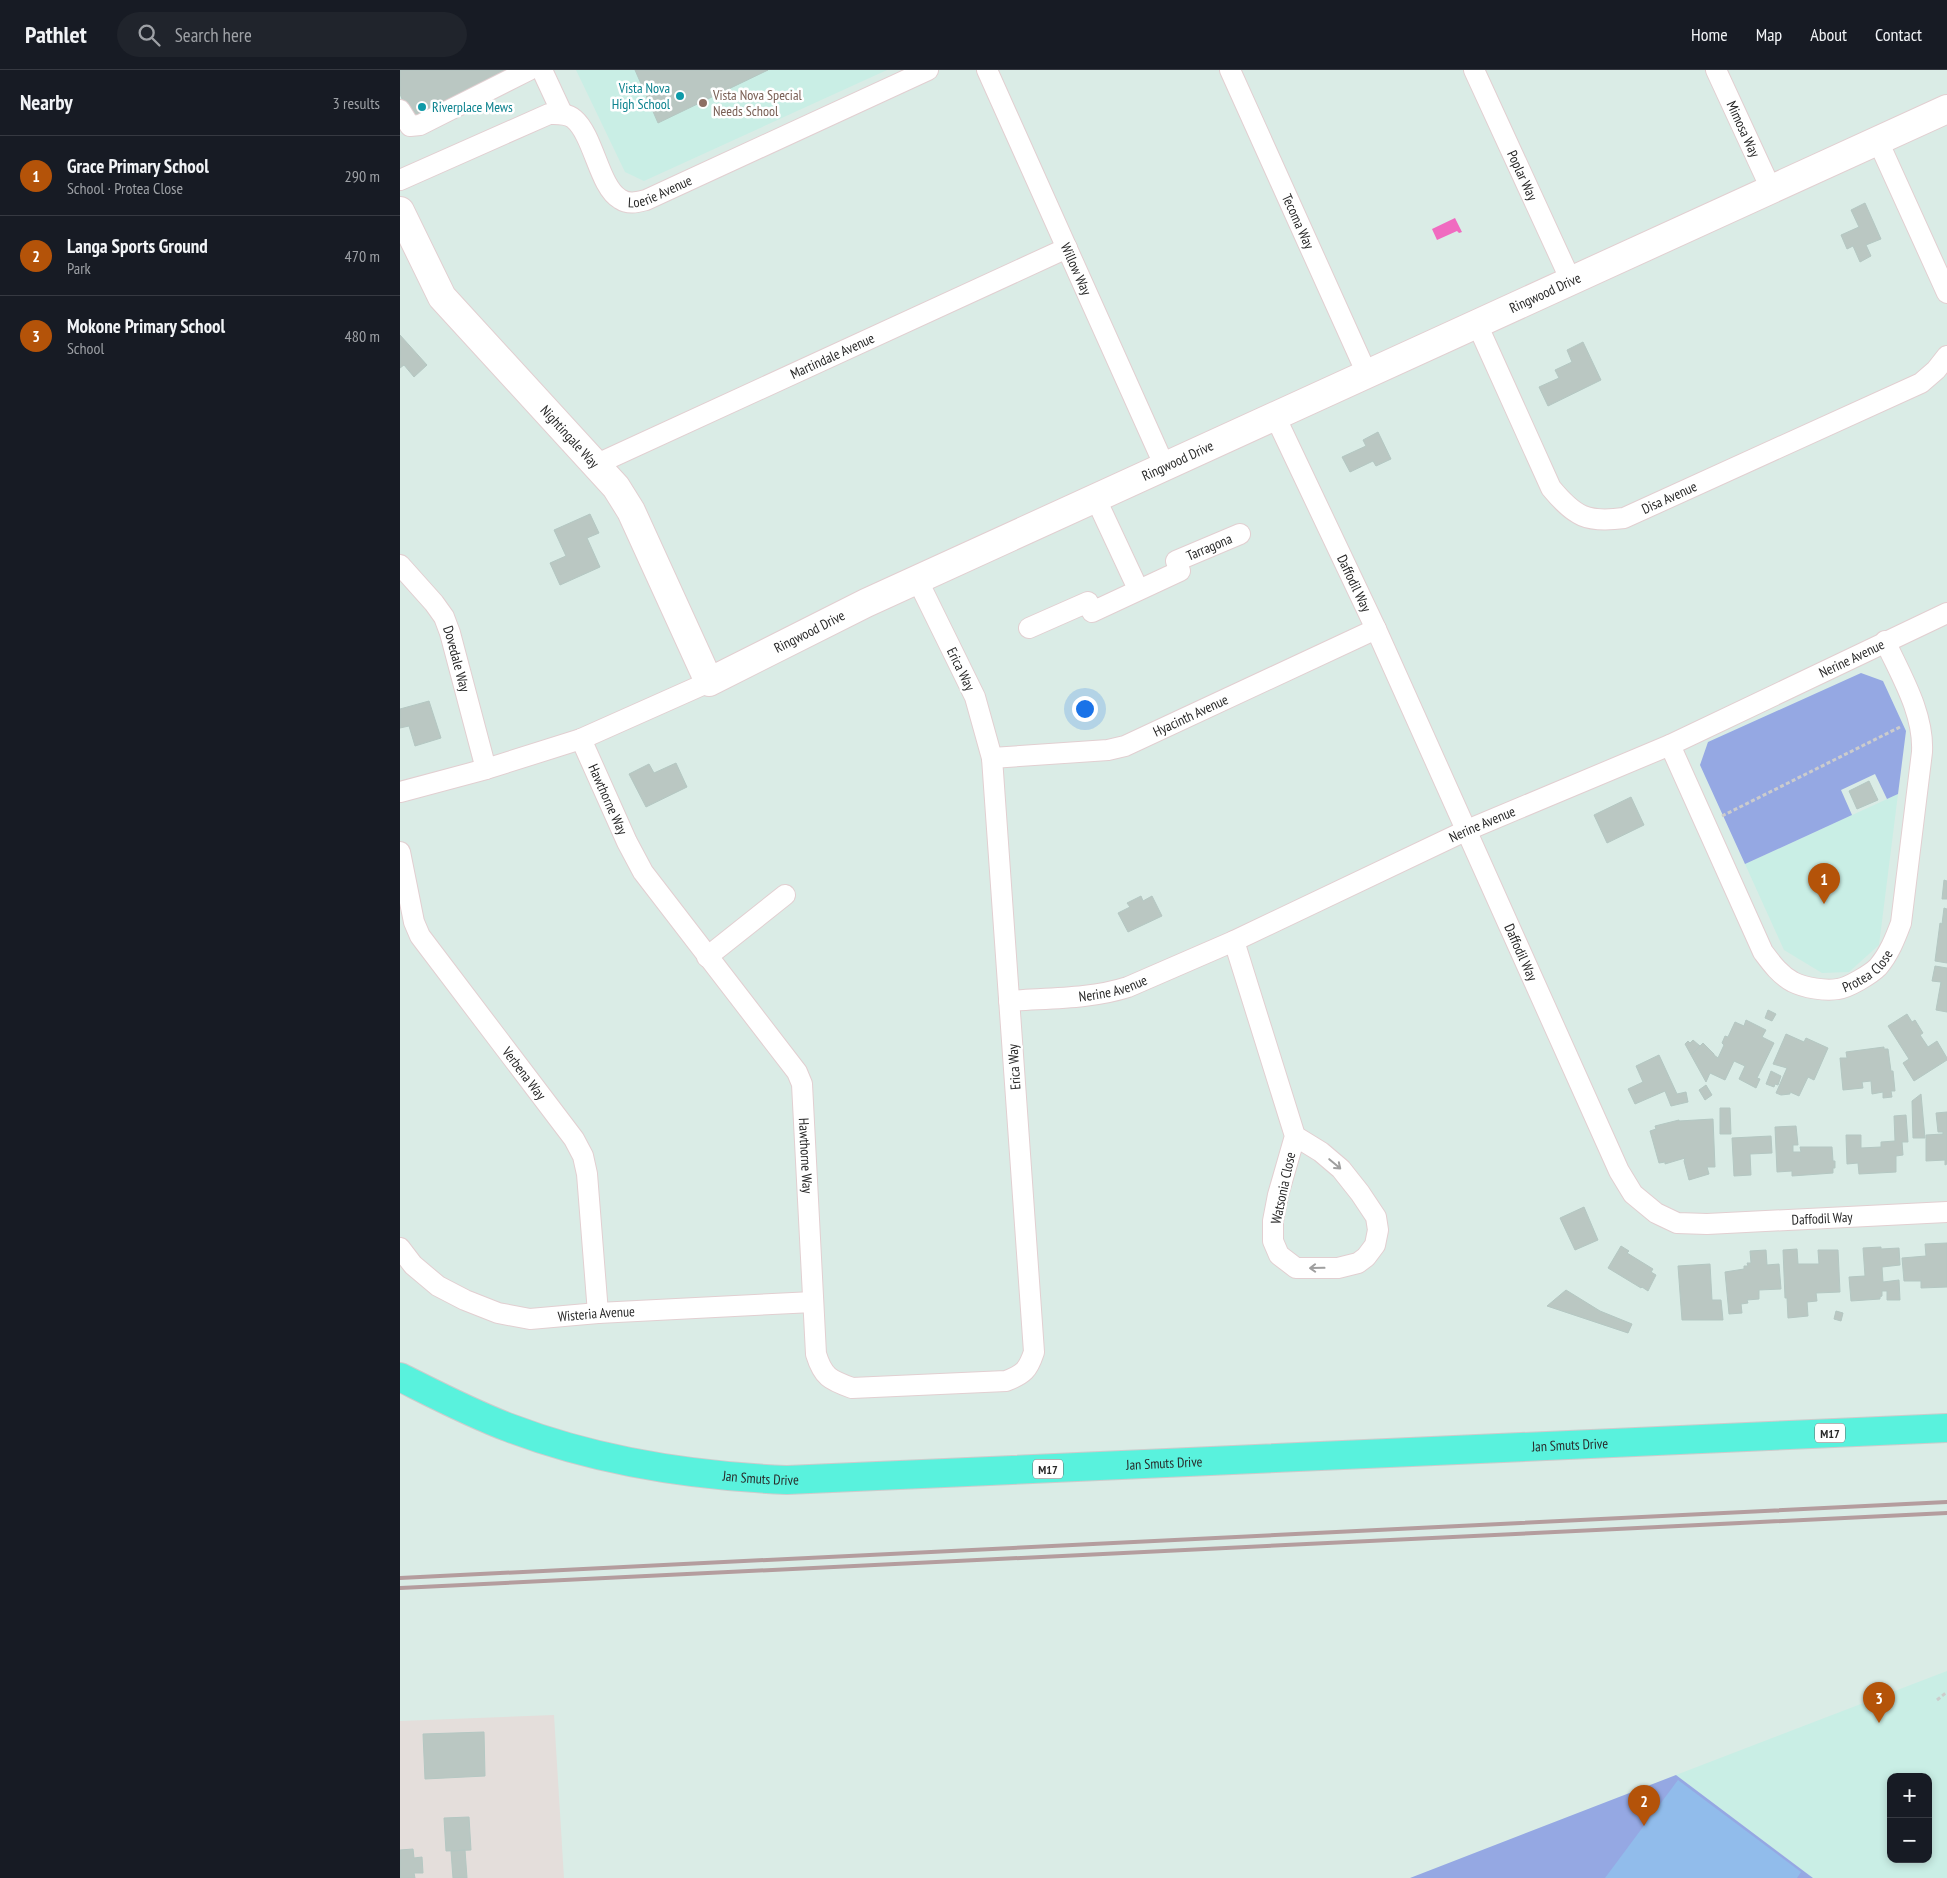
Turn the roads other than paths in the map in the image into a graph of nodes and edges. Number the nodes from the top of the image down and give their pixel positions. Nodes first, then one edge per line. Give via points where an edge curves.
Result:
1 (529, 70) edge
2 (542, 70) edge
3 (928, 70) edge
4 (987, 70) edge
5 (1230, 70) edge
6 (1474, 70) edge
7 (1716, 70) edge
8 (1947, 109) edge
9 (400, 110) edge
10 (562, 113) junction
11 (1878, 141) junction
12 (400, 180) edge
13 (1771, 189) junction
14 (403, 228) edge
15 (1067, 248) junction
16 (1571, 281) junction
17 (1947, 293) edge
18 (1477, 324) junction
19 (1947, 356) edge
20 (1367, 374) junction
21 (1276, 416) junction
22 (597, 464) junction
23 (1165, 467) junction
24 (1095, 497) junction
25 (1240, 534) dead end
26 (400, 565) edge
27 (918, 579) junction
28 (1138, 590) junction
29 (1947, 613) edge
30 (1029, 628) dead end
31 (1376, 629) junction
32 (1885, 641) junction
33 (709, 682) junction
34 (580, 740) junction
35 (1670, 745) junction
36 (992, 758) junction
37 (486, 769) junction
38 (400, 792) edge
39 (1466, 831) junction
40 (400, 852) edge
41 (785, 895) dead end
42 (1234, 941) junction
43 (707, 957) junction
44 (1010, 1001) junction
45 (1295, 1136) junction
46 (1947, 1212) edge
47 (400, 1248) edge
48 (813, 1302) junction
49 (598, 1313) junction
50 (400, 1377) edge
51 (832, 1381) joint
52 (1947, 1428) edge

1 - 9 street via 420,125 410,126
2 - 10 street
3 - 10 street, Loerie Avenue via 655,196 633,203 620,199 610,189 583,132 574,119
4 - 15 street, Willow Way
5 - 20 street, Tecoma Way
6 - 16 street, Poplar Way
7 - 13 street, Mimosa Way
8 - 11 street, Ringwood Drive
10 - 12 street via 549,114
11 - 13 street, Ringwood Drive
11 - 17 street
13 - 16 street, Ringwood Drive
14 - 22 street, Nightingale Way via 442,297
15 - 22 street, Martindale Avenue
15 - 23 street, Willow Way
16 - 18 street, Ringwood Drive
18 - 19 street, Disa Avenue via 1551,488 1566,506 1583,516 1605,520 1624,518 1921,383
18 - 20 street, Ringwood Drive
20 - 21 street, Ringwood Drive
21 - 23 street, Ringwood Drive
21 - 31 street, Daffodil Way
22 - 33 street, Nightingale Way via 631,511
23 - 24 street, Ringwood Drive
24 - 27 street, Ringwood Drive
24 - 28 street
25 - 28 street, Tarragona via 1176,561 1180,571
26 - 37 street, Dovedale Way via 444,617
27 - 33 street, Ringwood Drive
27 - 36 street, Erica Way via 975,698
28 - 30 street, Tarragona via 1092,612 1088,602
29 - 32 street, Nerine Avenue
31 - 36 street, Hyacinth Avenue via 1125,746
31 - 39 street, Daffodil Way
32 - 35 street, Nerine Avenue
32 - 35 street, Protea Close via 1919,718 1922,752 1901,923 1891,948 1877,968 1858,980 1839,989 1815,989 1794,983 1778,972 1764,952
33 - 34 street, Ringwood Drive
34 - 37 street, Ringwood Drive
34 - 43 street, Hawthorne Way via 635,858
35 - 39 street, Nerine Avenue
36 - 44 street, Erica Way
37 - 38 street, Ringwood Drive
39 - 42 street, Nerine Avenue
39 - 46 street, Daffodil Way via 1619,1171 1633,1194 1650,1208 1676,1223 1708,1224
40 - 49 street, Verbena Way via 414,922 420,936 574,1139 583,1156
41 - 43 street
42 - 44 street, Nerine Avenue via 1113,992
42 - 45 street, Watsonia Close
43 - 48 street, Hawthorne Way via 797,1072 802,1084
44 - 51 street, Erica Way via 1034,1352 1030,1366 1021,1375 1006,1381 852,1388
45 -> 45 street, Watsonia Close via 1341,1169 1376,1217 1375,1245 1358,1263 1338,1268 1296,1268 1279,1254 1273,1221
47 - 49 street, Wisteria Avenue via 413,1265 438,1286 498,1313 530,1319
48 - 49 street, Wisteria Avenue
48 - 51 street, Hawthorne Way via 816,1354 820,1368
50 - 52 main road, Jan Smuts Drive / M17 via 509,1428 593,1454 679,1471 732,1478 788,1480

